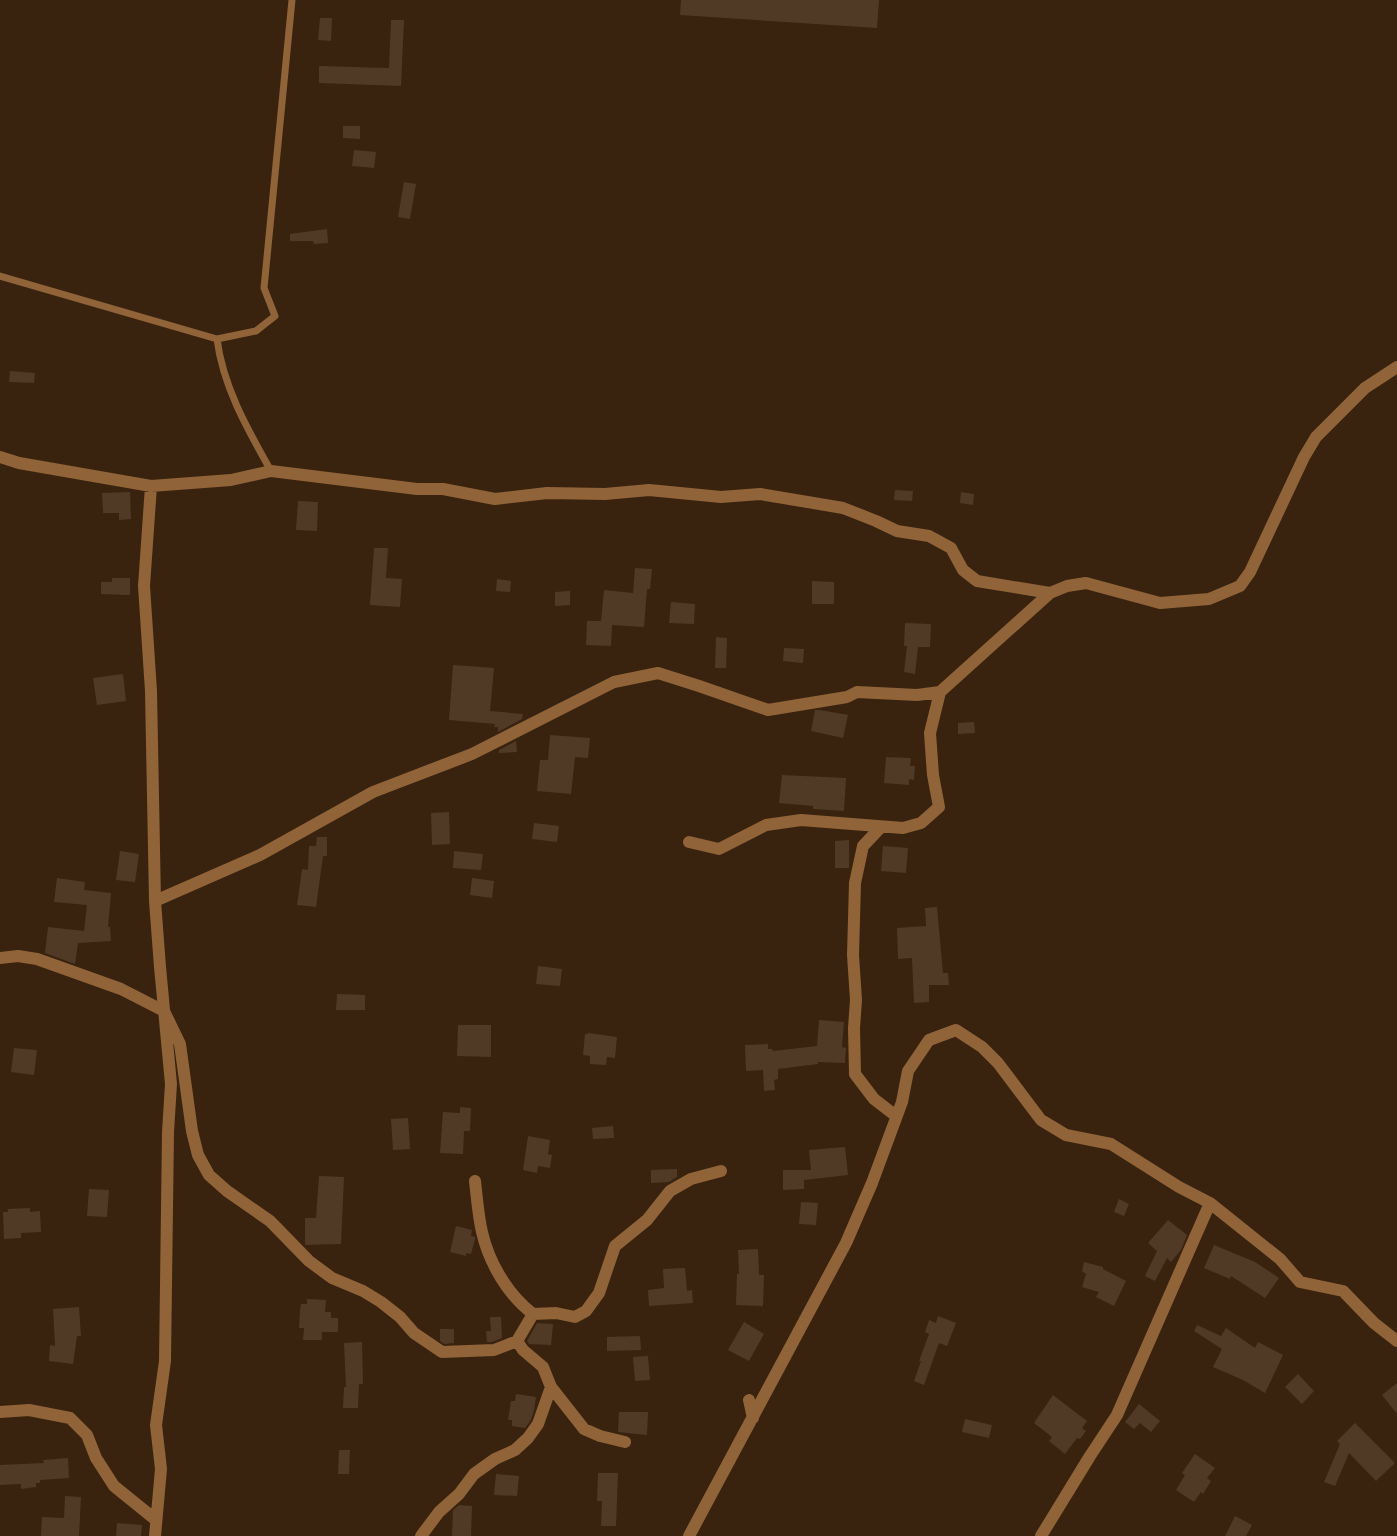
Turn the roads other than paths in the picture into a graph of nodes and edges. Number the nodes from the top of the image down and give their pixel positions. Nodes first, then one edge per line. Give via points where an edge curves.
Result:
1 (292, 0) edge
2 (0, 276) edge
3 (217, 339) junction
4 (1397, 367) edge
5 (0, 457) edge
6 (271, 471) junction
7 (151, 486) junction
8 (1050, 593) junction
9 (940, 692) junction
10 (880, 826) junction
11 (688, 842) dead end
12 (155, 901) junction
13 (0, 958) edge
14 (164, 1011) junction
15 (896, 1116) junction
16 (721, 1171) dead end
17 (475, 1181) dead end
18 (1210, 1203) junction
19 (533, 1314) junction
20 (517, 1341) junction
21 (1397, 1342) edge
22 (551, 1387) junction
23 (748, 1400) dead end
24 (0, 1412) edge
25 (753, 1418) junction
26 (625, 1442) dead end
27 (156, 1520) junction
28 (155, 1536) edge
29 (421, 1536) edge
30 (689, 1536) edge
31 (1041, 1536) edge

1 - 3 lane via 264,288 275,316 256,331
2 - 3 lane
3 - 6 lane via 232,395
4 - 8 street via 1365,388 1316,438 1250,572 1240,586 1209,600 1160,602 1086,583
5 - 7 street
6 - 7 street via 231,480
6 - 8 street via 417,489 443,489 495,499 548,493 606,494 649,490 721,497 760,494 843,508 897,531 929,536 951,548 963,570 977,580
7 - 12 street via 144,586 151,691
8 - 9 street
9 - 10 street via 930,733 939,807 921,823 903,828
9 - 12 street via 917,695 857,692 847,697 768,710 658,673 614,682 472,754 373,792 260,855
10 - 11 street via 801,820 766,825 719,848
10 - 15 street via 863,846 855,883 855,1074 874,1099
12 - 14 street
13 - 14 street via 37,959 121,989
14 - 20 street via 180,1044 198,1155 210,1175 227,1191 270,1221 309,1261 332,1278 381,1302 414,1333 442,1352 494,1350
14 - 27 street via 171,1084 165,1361 156,1425 160,1469
15 - 18 street via 908,1071 929,1040 956,1030 982,1046 1042,1120 1066,1135 1111,1144
15 - 25 street via 846,1243
16 - 19 street via 691,1178 670,1191 647,1220 616,1246 599,1293 586,1311 575,1317 556,1313
17 - 19 street via 482,1232 492,1260 510,1292
18 - 21 street via 1280,1259 1300,1282 1343,1291
18 - 31 street via 1117,1415
19 - 20 street
20 - 22 street via 543,1367
22 - 26 street via 584,1429
22 - 29 street via 538,1424 528,1438 515,1450 474,1474 459,1494 438,1512
23 - 25 street
24 - 27 street via 30,1410 70,1418 87,1435 96,1458 114,1486
25 - 30 street
27 - 28 street

